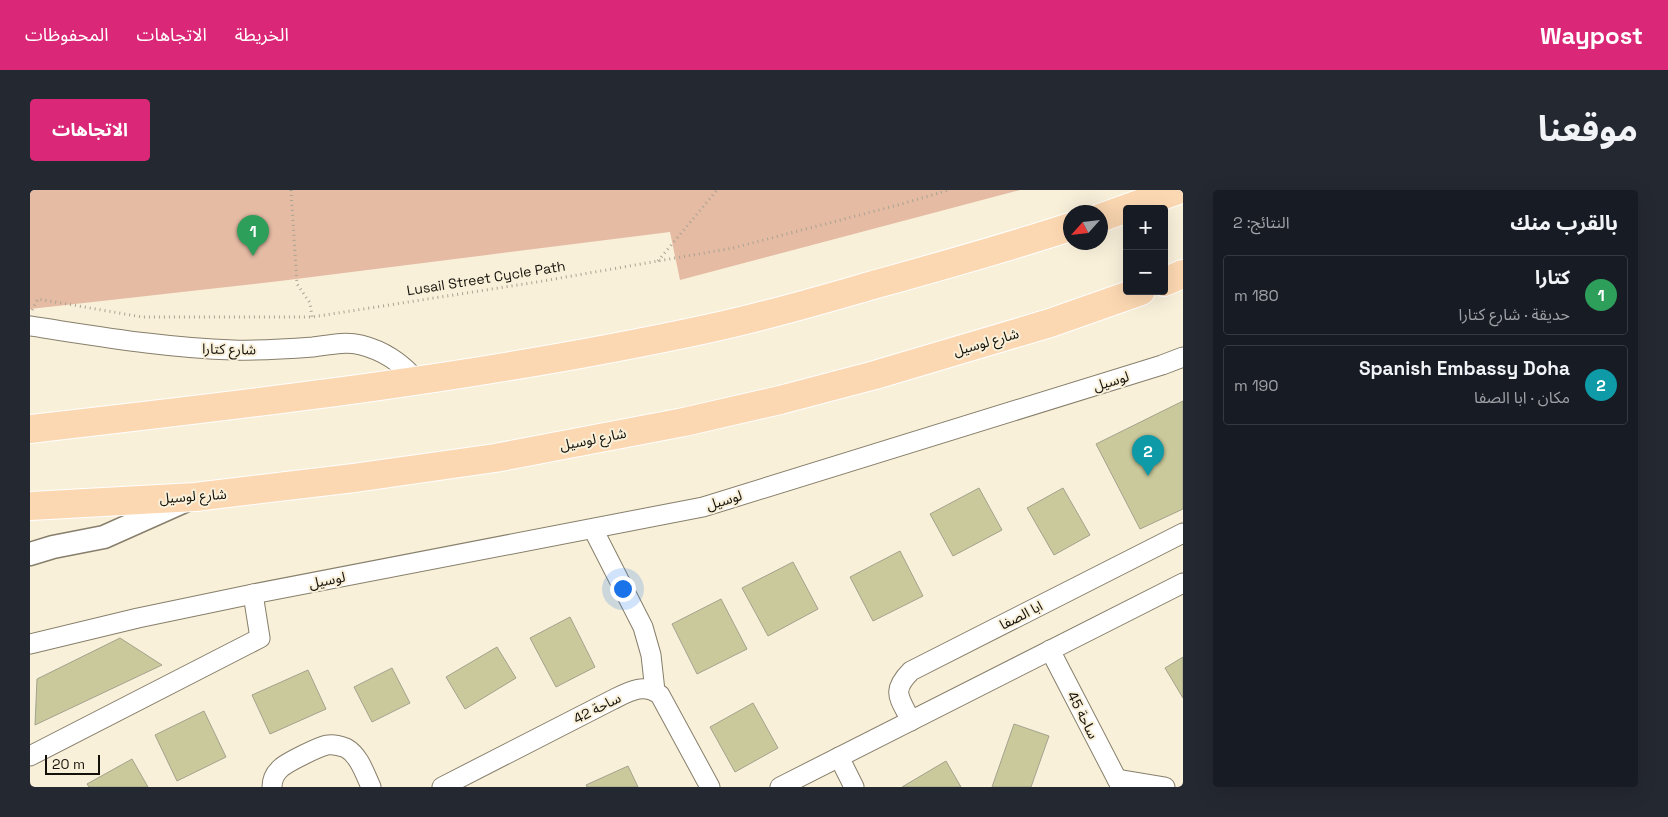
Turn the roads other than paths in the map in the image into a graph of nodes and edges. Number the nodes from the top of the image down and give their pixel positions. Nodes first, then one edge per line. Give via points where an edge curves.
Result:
1 (1178, 190) edge
2 (1108, 215) edge
3 (1063, 229) edge
4 (1183, 274) edge
5 (1168, 280) edge
6 (1183, 286) edge
7 (1168, 287) edge
8 (1129, 295) edge
9 (30, 326) edge
10 (1183, 357) edge
11 (417, 381) junction
12 (30, 429) edge
13 (195, 497) junction
14 (30, 506) edge
15 (593, 529) junction
16 (1183, 533) edge
17 (30, 554) edge
18 (1183, 583) edge
19 (253, 594) junction
20 (30, 644) edge
21 (1050, 650) junction
22 (655, 691) junction
23 (911, 721) junction
24 (30, 756) edge
25 (839, 757) junction
26 (1119, 783) edge
27 (272, 787) edge
28 (371, 787) edge
29 (442, 787) edge
30 (710, 787) edge
31 (780, 787) edge
32 (854, 787) edge
33 (1165, 787) edge

1 - 2 highway
3 - 11 highway via 951,264 712,328
4 - 5 highway
6 - 7 highway
8 - 13 highway, شارع لوسيل via 1043,325 884,372 684,422 495,458
9 - 11 street, شارع كتارا via 199,349 360,344 387,354
10 - 15 street, لوسيل via 703,507
11 - 12 highway
13 - 14 highway, شارع لوسيل
13 - 17 street via 104,537
15 - 19 street, لوسيل
15 - 22 street via 643,627 651,655
16 - 23 street, ابا الصفا via 911,671 898,690
18 - 21 street
19 - 20 street, لوسيل
19 - 24 street via 260,638
21 - 23 street
21 - 26 street, ساحة 45
22 - 29 street, ساحة 42 via 632,690
22 - 30 street via 666,703
23 - 25 street
25 - 31 street
25 - 32 street
26 - 33 street, ساحة 45
27 - 28 street via 272,781 282,767 328,745 338,745 355,756

